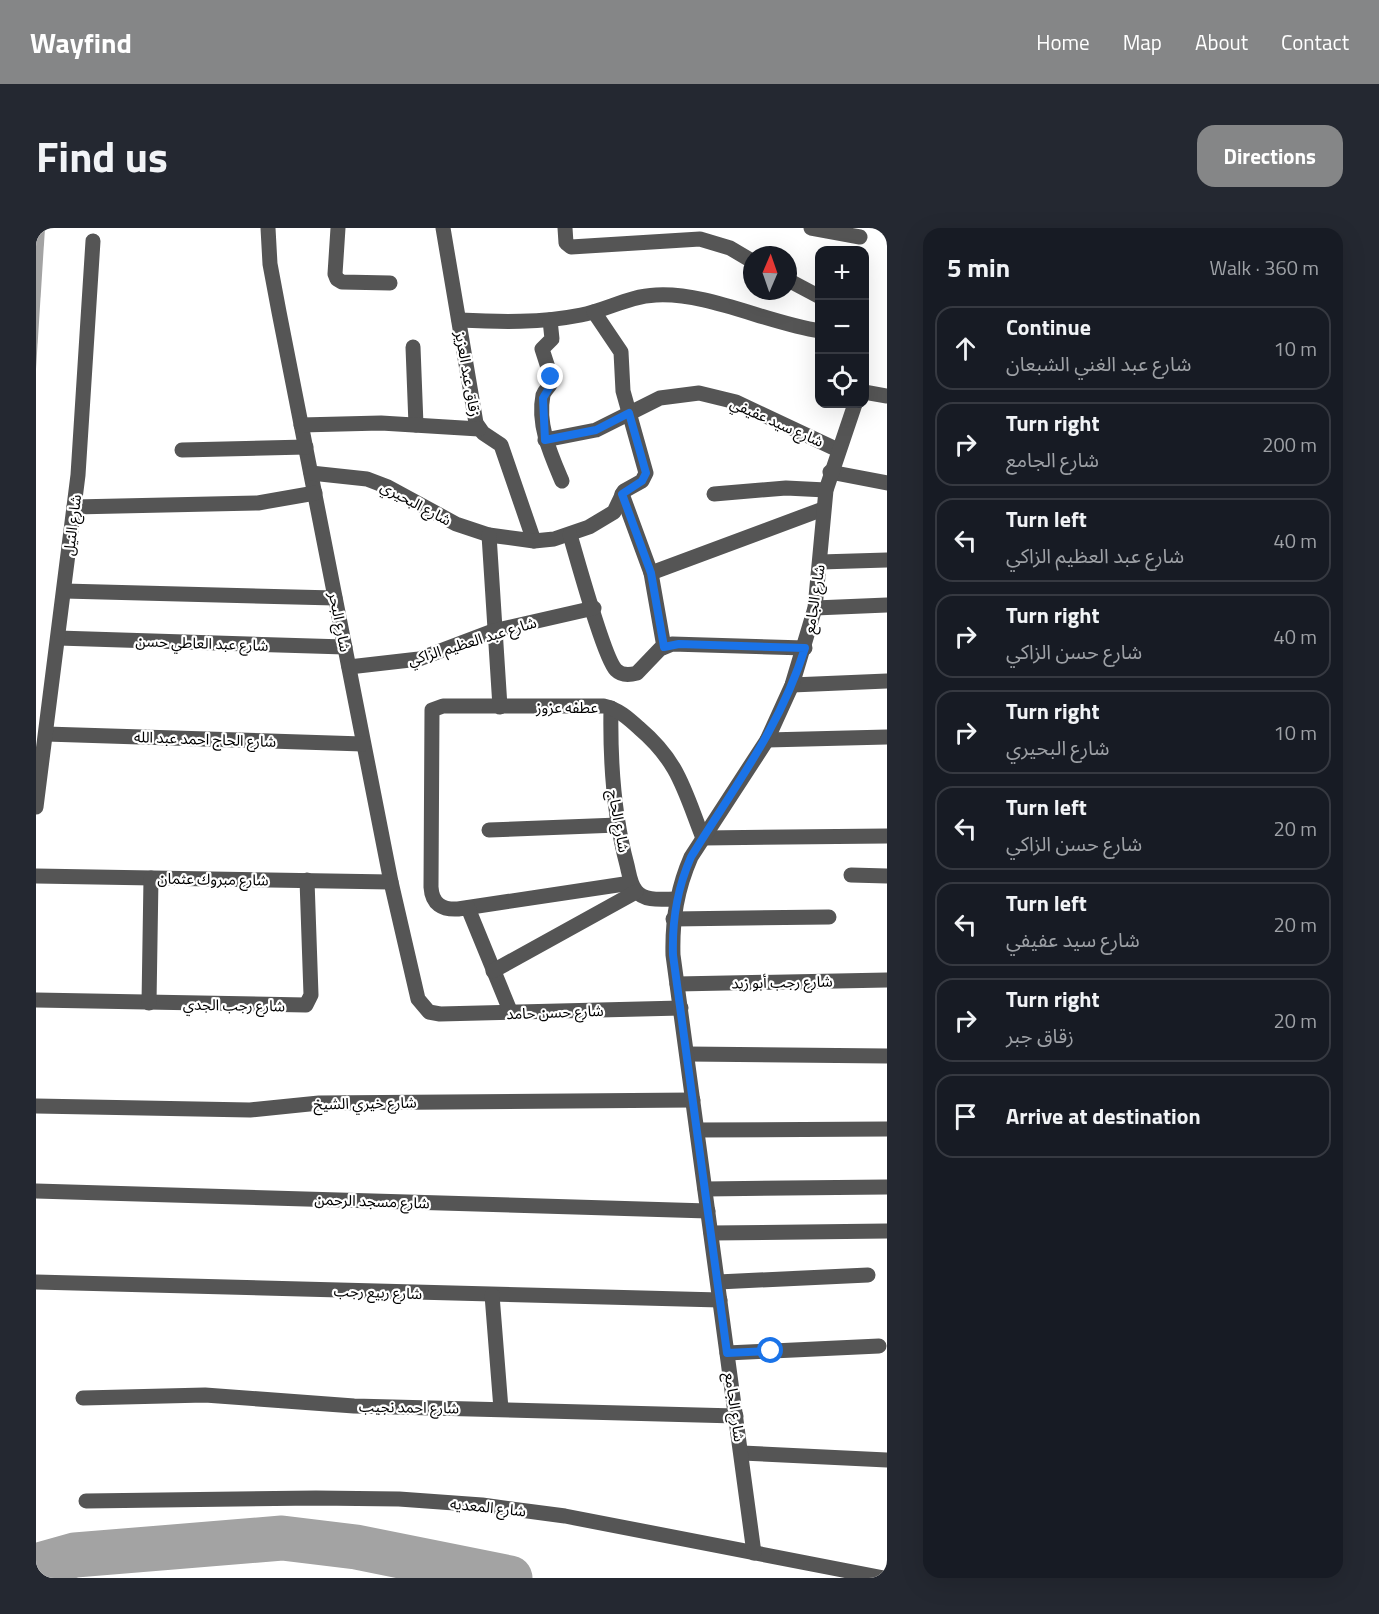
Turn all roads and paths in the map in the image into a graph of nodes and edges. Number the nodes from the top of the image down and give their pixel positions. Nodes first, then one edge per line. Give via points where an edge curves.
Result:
1 (268, 228) edge
2 (338, 228) edge
3 (443, 228) edge
4 (565, 228) edge
5 (811, 228) edge
6 (860, 238) edge
7 (93, 241) dead end
8 (743, 256) edge
9 (390, 283) dead end
10 (797, 285) edge
11 (815, 295) edge
12 (594, 312) junction
13 (459, 320) junction
14 (550, 320) junction
15 (815, 330) edge
16 (413, 347) dead end
17 (869, 393) edge
18 (887, 396) edge
19 (854, 408) edge
20 (629, 413) junction
21 (301, 425) junction
22 (416, 425) junction
23 (479, 429) junction
24 (545, 440) junction
25 (306, 447) junction
26 (182, 450) dead end
27 (838, 450) junction
28 (830, 472) junction
29 (310, 473) junction
30 (562, 481) dead end
31 (887, 483) edge
32 (826, 490) junction
33 (315, 493) junction
34 (622, 494) junction
35 (714, 494) dead end
36 (74, 507) junction
37 (823, 509) junction
38 (489, 535) junction
39 (570, 535) junction
40 (534, 541) junction
41 (887, 560) edge
42 (820, 562) junction
43 (651, 573) junction
44 (64, 591) junction
45 (335, 598) junction
46 (887, 605) edge
47 (594, 608) junction
48 (815, 608) junction
49 (493, 631) junction
50 (58, 638) junction
51 (345, 647) junction
52 (664, 647) junction
53 (805, 648) junction
54 (349, 667) junction
55 (887, 681) edge
56 (792, 685) junction
57 (500, 706) junction
58 (611, 708) junction
59 (46, 734) junction
60 (887, 737) edge
61 (767, 740) junction
62 (363, 744) junction
63 (36, 807) edge
64 (618, 825) junction
65 (489, 830) dead end
66 (887, 836) edge
67 (703, 838) junction
68 (36, 876) edge
69 (850, 876) dead end
70 (887, 876) edge
71 (151, 878) junction
72 (307, 880) junction
73 (391, 882) junction
74 (634, 888) junction
75 (676, 899) junction
76 (468, 908) junction
77 (830, 916) dead end
78 (673, 920) junction
79 (493, 971) junction
80 (887, 981) edge
81 (677, 984) junction
82 (36, 1000) edge
83 (148, 1003) junction
84 (681, 1008) junction
85 (429, 1012) joint
86 (511, 1013) junction
87 (687, 1054) junction
88 (887, 1056) edge
89 (693, 1100) junction
90 (36, 1106) edge
91 (887, 1129) edge
92 (698, 1130) junction
93 (887, 1187) edge
94 (705, 1189) junction
95 (36, 1191) edge
96 (708, 1211) junction
97 (887, 1231) edge
98 (711, 1233) junction
99 (868, 1275) dead end
100 (36, 1282) edge
101 (718, 1282) junction
102 (492, 1294) junction
103 (720, 1300) junction
104 (879, 1346) dead end
105 (727, 1353) junction
106 (83, 1398) dead end
107 (501, 1409) junction
108 (736, 1416) junction
109 (742, 1453) junction
110 (887, 1460) edge
111 (86, 1501) dead end
112 (754, 1553) junction
113 (884, 1578) edge

1 - 21 street, شارع البحر via 275,290
2 - 9 street via 337,279
3 - 13 street, زقاق عبد العزيز
4 - 8 street via 569,246 700,239
5 - 6 street
7 - 36 street, شارع النيل
10 - 11 street
12 - 14 street
12 - 15 street via 639,297 672,295
12 - 20 street via 621,352 623,391
13 - 14 street
13 - 23 street, زقاق عبد العزيز
14 - 24 street via 552,339 542,349 552,380 543,398
16 - 22 street
17 - 18 street
19 - 27 street, شارع الجامع
20 - 24 street, شارع سيد عفيفي via 596,430
20 - 27 street, شارع سيد عفيفي via 660,398 711,395 771,417
20 - 34 street, شارع البحيري via 646,468 642,481
21 - 22 street
21 - 25 street, شارع البحر
22 - 23 street
23 - 40 street, زقاق عبد العزيز via 501,445
24 - 30 street
25 - 26 street
25 - 29 street, شارع البحر
27 - 28 street, شارع الجامع
28 - 31 street
28 - 32 street, شارع الجامع
29 - 33 street, شارع البحر
29 - 38 street, شارع البحيري via 367,479 443,519
32 - 35 street via 767,489
32 - 37 street, شارع الجامع
33 - 36 street via 258,503
33 - 45 street, شارع البحر
34 - 39 street, شارع البحيري via 614,512
34 - 43 street
36 - 44 street, شارع النيل
37 - 42 street, شارع الجامع
37 - 43 street
38 - 40 street, شارع البحيري
38 - 49 street
39 - 40 street, شارع البحيري
39 - 47 street
41 - 42 street
42 - 48 street, شارع الجامع
43 - 52 street
44 - 45 street
44 - 50 street, شارع النيل
45 - 51 street, شارع البحر
46 - 48 street
47 - 49 street, شارع عبد العظيم الزاكي
47 - 52 street via 605,649 615,670 622,674 637,673
48 - 53 street, شارع الجامع
49 - 54 street, شارع عبد العظيم الزاكي via 419,659
49 - 57 street
50 - 51 street, شارع عبد العاطي حسن
50 - 59 street, شارع النيل
51 - 54 street, شارع البحر
52 - 53 street via 679,644
53 - 56 street, شارع الجامع
54 - 62 street, شارع البحر
55 - 56 street
56 - 61 street, شارع الجامع
57 - 58 street, عطفه عزوز
57 - 76 street, عطفه عزوز via 443,706 432,710 432,895 447,909
58 - 64 street, شارع الحاج via 612,779
58 - 67 street, عطفه عزوز via 657,743 670,759
59 - 62 street, شارع الحاج احمد عبد الله
59 - 63 street, شارع النيل
60 - 61 street
61 - 67 street, شارع الجامع
62 - 73 street, شارع البحر
64 - 65 street
64 - 74 street, شارع الحاج
66 - 67 street
67 - 75 street, شارع الجامع via 691,857
68 - 71 street, شارع مبروك عثمان
69 - 70 street
71 - 72 street, شارع مبروك عثمان
71 - 83 street
72 - 73 street, شارع مبروك عثمان
72 - 83 street, شارع رجب الجدي via 311,995 306,1005
73 - 85 street, شارع البحر via 418,999
74 - 75 street via 644,897
74 - 76 street
74 - 79 street
75 - 78 street, شارع الجامع
76 - 79 street
77 - 78 street
78 - 81 street, شارع الجامع
79 - 86 street
80 - 81 street, شارع رجب أبو زيد
81 - 84 street, شارع الجامع
82 - 83 street, شارع رجب الجدي
84 - 86 street, شارع حسن حامد
84 - 87 street, شارع الجامع
85 - 86 street, شارع حسن حامد
87 - 88 street
87 - 89 street, شارع الجامع
89 - 90 street, شارع خيري الشيخ via 319,1103 250,1110
89 - 92 street, شارع الجامع
91 - 92 street
92 - 94 street, شارع الجامع
93 - 94 street
94 - 96 street, شارع الجامع
95 - 96 street, شارع مسجد الرحمن
96 - 98 street, شارع الجامع
97 - 98 street
98 - 101 street, شارع الجامع
99 - 101 street
100 - 102 street, شارع ربيع رجب
101 - 103 street, شارع الجامع
102 - 103 street, شارع ربيع رجب
102 - 107 street
103 - 105 street, شارع الجامع
104 - 105 street
105 - 108 street, شارع الجامع
106 - 107 street, شارع احمد نجيب via 205,1395 354,1406
107 - 108 street, شارع احمد نجيب
108 - 109 street, شارع الجامع
109 - 110 street
109 - 112 street, شارع الجامع
111 - 112 street, شارع المعديه via 316,1498 482,1505 565,1516
112 - 113 street, شارع المعديه

